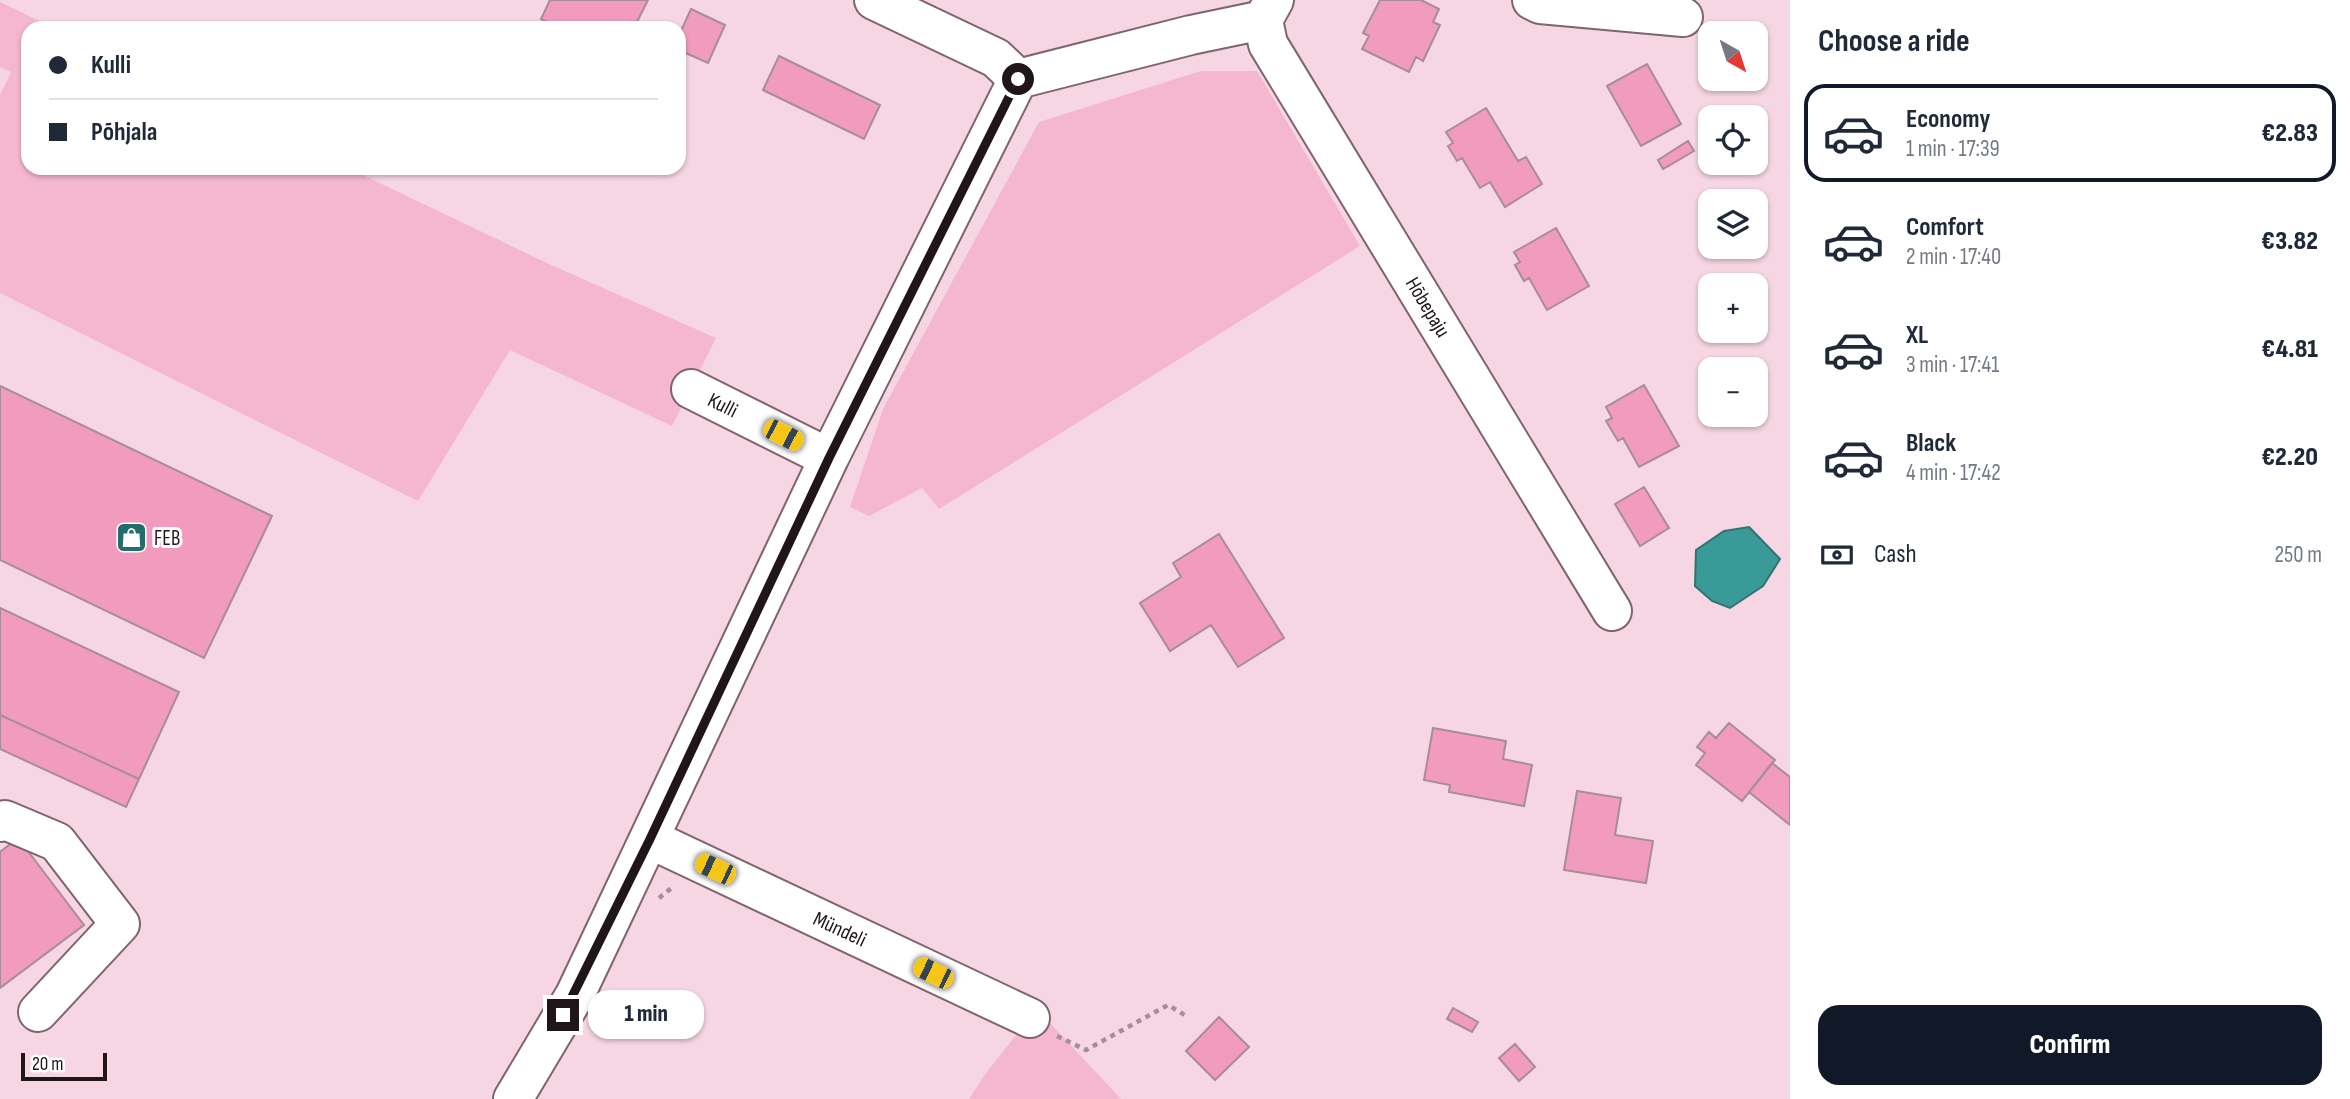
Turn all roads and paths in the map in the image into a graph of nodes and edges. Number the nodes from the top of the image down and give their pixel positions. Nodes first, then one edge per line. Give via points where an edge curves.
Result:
1 (874, 0) edge
2 (1532, 0) edge
3 (1269, 10) edge
4 (1683, 17) dead end
5 (1018, 79) junction
6 (691, 389) dead end
7 (829, 458) junction
8 (1612, 611) dead end
9 (0, 822) edge
10 (650, 839) junction
11 (691, 858) junction
12 (654, 907) dead end
13 (38, 1012) dead end
14 (1188, 1017) dead end
15 (1030, 1018) joint
16 (513, 1099) edge

1 - 5 street via 996,58
2 - 4 street
3 - 5 street
3 - 8 street, Hõbepaju via 1268,44
5 - 7 street
6 - 7 street, Kulli
7 - 10 street
9 - 13 street via 5,820 57,842 120,924
10 - 11 street, Mündeli
10 - 16 street via 575,995
11 - 12 path via 679,882 659,897
11 - 15 street, Mündeli
14 - 15 path via 1168,1005 1086,1050

